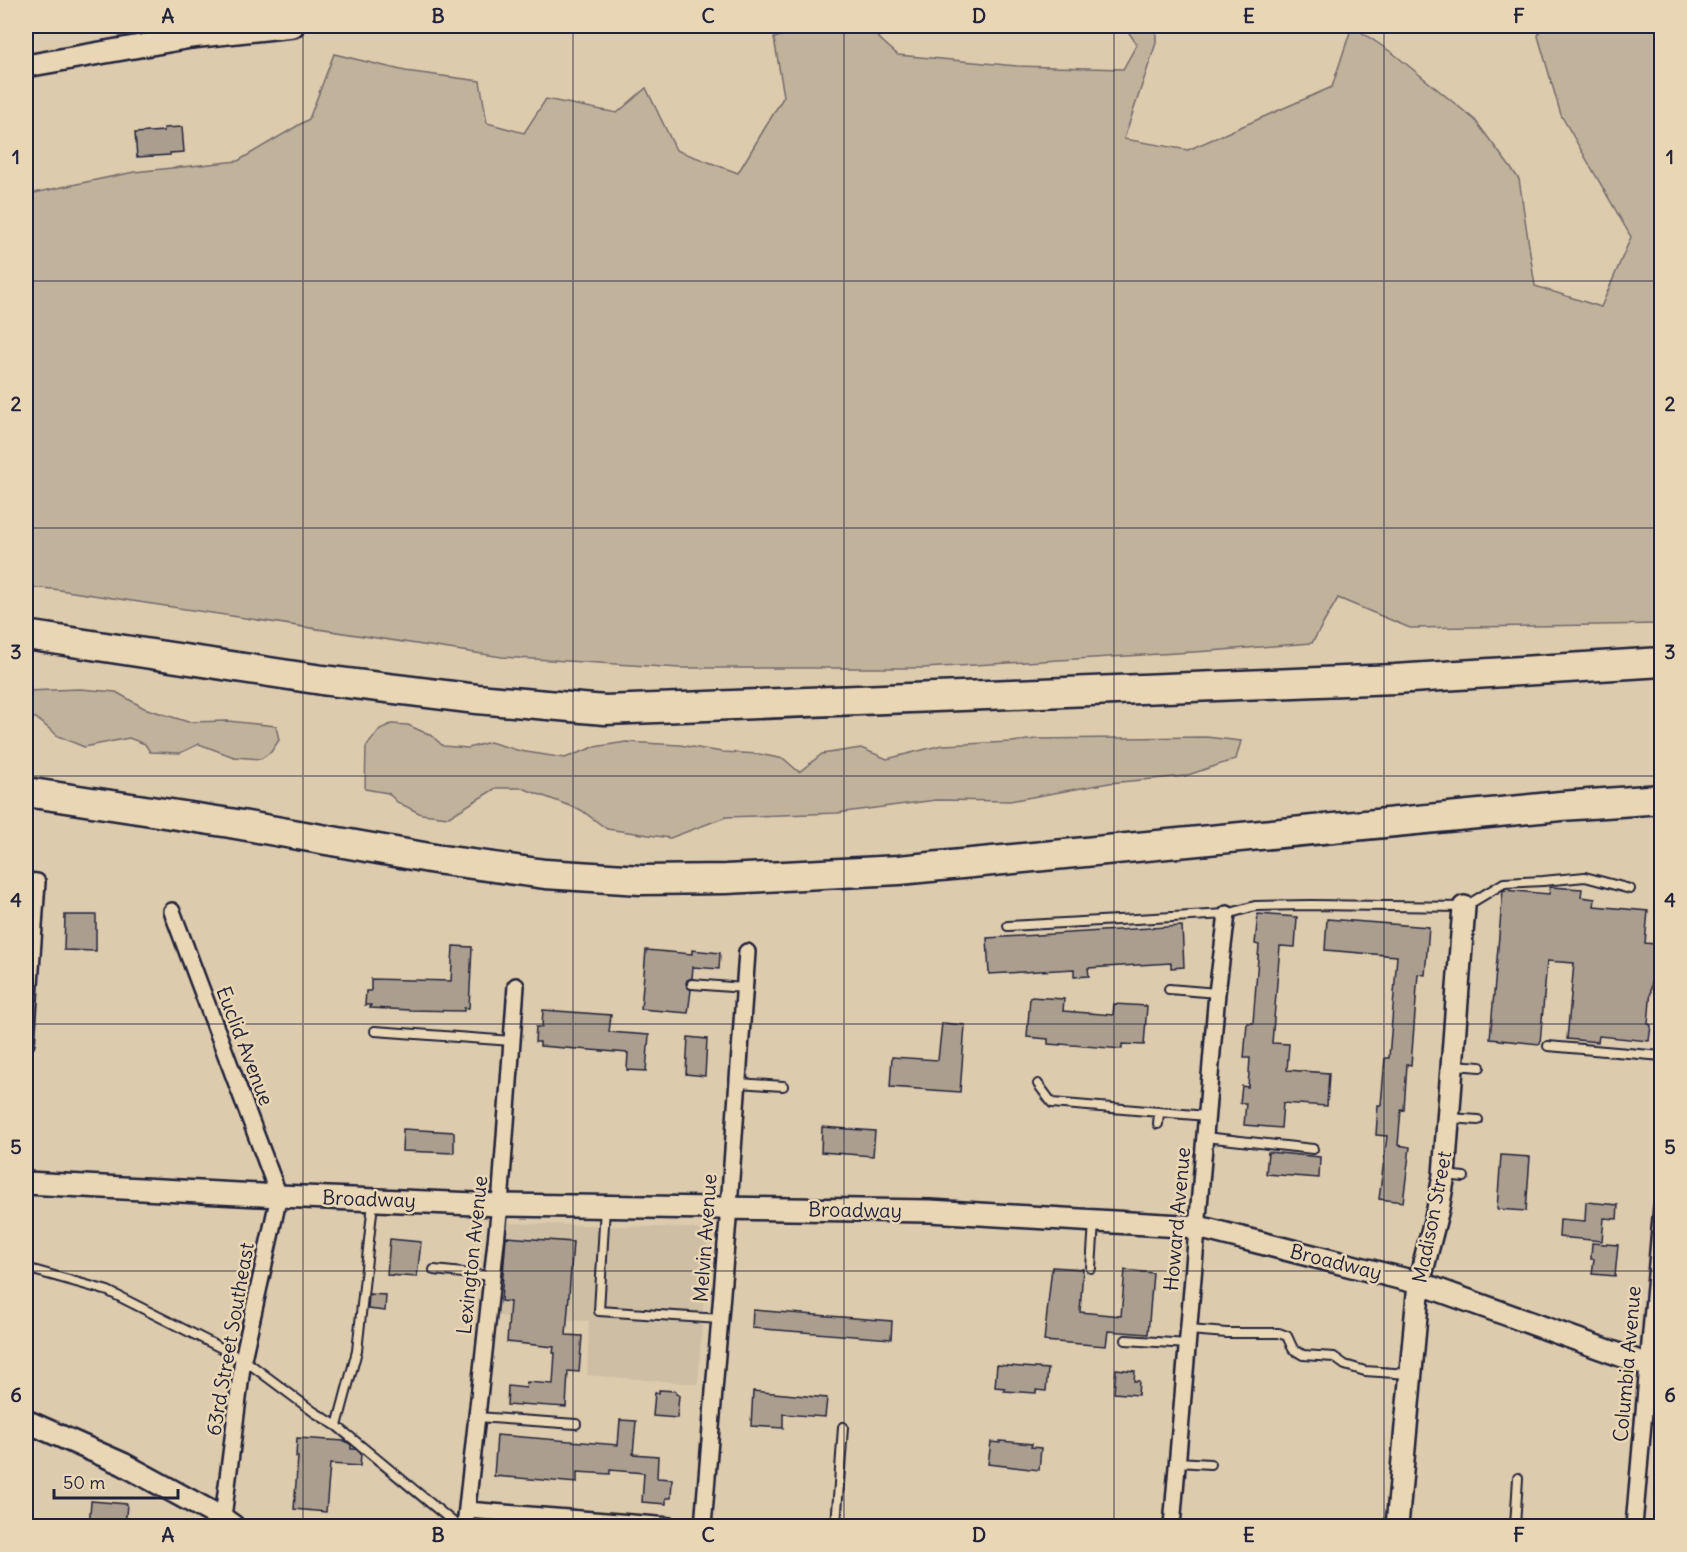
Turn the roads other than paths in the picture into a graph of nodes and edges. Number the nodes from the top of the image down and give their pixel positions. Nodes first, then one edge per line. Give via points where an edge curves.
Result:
1 (293, 26) edge
2 (26, 66) edge
3 (26, 635) edge
4 (1662, 662) edge
5 (26, 792) edge
6 (1662, 799) edge
7 (31, 882) edge
8 (1630, 889) dead end
9 (1464, 907) junction
10 (172, 911) dead end
11 (1227, 914) junction
12 (1008, 926) dead end
13 (747, 952) dead end
14 (693, 984) dead end
15 (516, 986) dead end
16 (744, 988) junction
17 (1169, 989) dead end
18 (1217, 993) junction
19 (375, 1031) dead end
20 (512, 1041) junction
21 (26, 1043) edge
22 (1548, 1046) dead end
23 (1662, 1056) edge
24 (1453, 1065) junction
25 (1480, 1067) dead end
26 (738, 1083) junction
27 (1038, 1084) dead end
28 (783, 1086) dead end
29 (1159, 1112) junction
30 (1207, 1116) junction
31 (1448, 1118) junction
32 (1478, 1120) dead end
33 (1158, 1124) dead end
34 (1205, 1137) junction
35 (1313, 1149) dead end
36 (26, 1183) edge
37 (279, 1196) junction
38 (373, 1200) junction
39 (500, 1205) junction
40 (605, 1205) junction
41 (1662, 1206) edge
42 (729, 1207) junction
43 (1094, 1220) junction
44 (1198, 1227) junction
45 (26, 1268) edge
46 (1091, 1268) dead end
47 (434, 1270) dead end
48 (492, 1276) junction
49 (1419, 1283) junction
50 (720, 1319) junction
51 (1189, 1337) junction
52 (1126, 1340) dead end
53 (243, 1359) junction
54 (1654, 1367) edge
55 (1411, 1374) junction
56 (477, 1417) junction
57 (26, 1421) edge
58 (576, 1424) dead end
59 (337, 1426) junction
60 (843, 1427) dead end
61 (1178, 1462) junction
62 (1210, 1464) dead end
63 (1518, 1478) dead end
64 (467, 1510) junction
65 (226, 1524) edge
66 (458, 1527) edge
67 (465, 1527) edge
68 (670, 1527) edge
69 (703, 1527) edge
70 (836, 1527) edge
71 (1172, 1527) edge
72 (1397, 1527) edge
73 (1515, 1527) edge
74 (1634, 1527) edge

1 - 2 street via 191,37
3 - 4 highway via 333,681 605,710 1395,679
5 - 6 highway via 435,859 545,874 641,880 899,870
7 - 21 street
8 - 9 lane via 1585,877 1504,883
9 - 11 lane via 1255,906
9 - 24 street, Madison Street
10 - 37 street, Euclid Avenue
11 - 12 lane
11 - 18 street, Howard Avenue
13 - 16 street, Melvin Avenue
14 - 16 lane
15 - 20 street, Lexington Avenue
16 - 26 street, Melvin Avenue
17 - 18 lane
18 - 30 street, Howard Avenue
19 - 20 lane
20 - 39 street, Lexington Avenue
22 - 23 lane
24 - 25 lane
24 - 31 street, Madison Street
26 - 28 lane
26 - 42 street, Melvin Avenue
27 - 29 lane via 1052,1103
29 - 30 lane
29 - 33 lane
30 - 34 street, Howard Avenue
31 - 32 lane
31 - 49 street, Madison Street via 1454,1176 1438,1209
34 - 35 lane
34 - 44 street, Howard Avenue
36 - 37 street, Broadway
37 - 38 street, Broadway
37 - 53 street, 63rd Street Southeast
38 - 39 street, Broadway
38 - 59 lane via 357,1351
39 - 40 street, Broadway
39 - 48 street, Lexington Avenue
40 - 42 street, Broadway
40 - 50 lane via 599,1311
41 - 54 street, Columbia Avenue
42 - 43 street, Broadway via 930,1211
42 - 50 street, Melvin Avenue
43 - 44 street, Broadway
43 - 46 lane
44 - 49 street, Broadway
44 - 51 street, Howard Avenue
45 - 53 lane via 108,1291
47 - 48 lane
48 - 56 street, Lexington Avenue
49 - 54 street, Broadway
49 - 55 street, Madison Street
50 - 69 street, Melvin Avenue
51 - 52 lane
51 - 55 lane via 1279,1333 1287,1336 1293,1349 1303,1355 1334,1357 1365,1371
51 - 61 street, Howard Avenue
53 - 59 lane
53 - 65 street, 63rd Street Southeast
54 - 74 street, Columbia Avenue
55 - 72 street, Madison Street
56 - 58 lane
56 - 64 street, Lexington Avenue
57 - 65 street via 123,1464
59 - 66 lane
60 - 70 lane
61 - 62 lane
61 - 71 street, Howard Avenue
63 - 73 lane
64 - 67 street, Lexington Avenue
64 - 68 street

